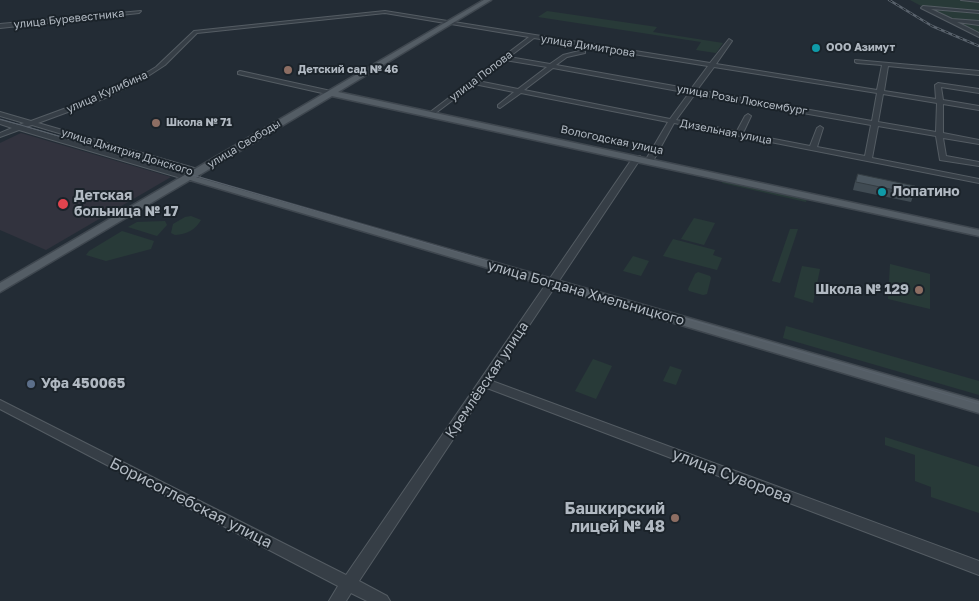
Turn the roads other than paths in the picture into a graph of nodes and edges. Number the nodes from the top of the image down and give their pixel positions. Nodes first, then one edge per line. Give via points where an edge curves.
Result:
1 (488, 0) edge
2 (963, 0) edge
3 (979, 1) edge
4 (139, 12) dead end
5 (979, 12) edge
6 (946, 19) junction
7 (449, 23) junction
8 (979, 23) edge
9 (0, 26) edge
10 (196, 32) joint
11 (979, 35) edge
12 (532, 37) junction
13 (729, 41) dead end
14 (583, 52) dead end
15 (504, 58) junction
16 (857, 61) dead end
17 (712, 65) junction
18 (884, 65) junction
19 (552, 67) junction
20 (240, 73) dead end
21 (979, 73) edge
22 (473, 82) junction
23 (518, 91) junction
24 (693, 91) junction
25 (879, 92) junction
26 (979, 92) edge
27 (331, 93) junction
28 (940, 102) junction
29 (500, 106) dead end
30 (979, 108) edge
31 (0, 114) edge
32 (430, 114) junction
33 (748, 116) dead end
34 (672, 121) junction
35 (0, 122) edge
36 (874, 122) junction
37 (34, 124) junction
38 (18, 127) junction
39 (820, 128) dead end
40 (739, 134) junction
41 (0, 135) edge
42 (939, 135) junction
43 (979, 142) edge
44 (812, 149) junction
45 (637, 158) junction
46 (868, 160) junction
47 (649, 161) junction
48 (976, 164) dead end
49 (193, 176) junction
50 (979, 181) edge
51 (979, 233) edge
52 (553, 284) junction
53 (0, 288) edge
54 (485, 383) junction
55 (0, 404) edge
56 (979, 407) edge
57 (979, 568) edge
58 (349, 584) junction
59 (337, 601) edge
60 (382, 601) edge

1 - 7 main road, улица Свободы
2 - 3 street
4 - 9 street, улица Буревестника
5 - 6 street via 921,6
6 - 8 street
6 - 11 street
7 - 10 street, улица Димитрова via 384,12
7 - 12 street, улица Димитрова
7 - 27 main road, улица Свободы
10 - 37 street, улица Кулибина via 176,54 146,76
12 - 15 street, улица Попова
12 - 17 street, улица Димитрова
13 - 17 street
14 - 19 street via 565,56
15 - 19 street, улица Розы Люксембург
15 - 22 street, улица Попова
16 - 18 street
17 - 24 street
17 - 25 street, улица Димитрова
18 - 21 street
18 - 25 street
19 - 23 street
19 - 24 street, улица Розы Люксембург
20 - 27 street, Вологодская улица
22 - 23 street, Дизельная улица
22 - 32 street, улица Попова
23 - 29 street
23 - 34 street, Дизельная улица
24 - 34 street
24 - 36 street, улица Розы Люксембург
25 - 28 street, улица Димитрова
25 - 36 street
26 - 28 street via 938,85
27 - 32 main road, Вологодская улица
27 - 49 main road, улица Свободы
28 - 30 street, улица Димитрова
28 - 42 street
31 - 37 street, улица Дмитрия Донского
32 - 45 main road, Вологодская улица
33 - 40 street
34 - 40 street, Дизельная улица
34 - 47 street
35 - 38 street, улица Дмитрия Донского
36 - 42 street, улица Розы Люксембург
36 - 46 street
37 - 38 street
37 - 49 street, улица Дмитрия Донского
38 - 41 street
38 - 49 street, улица Дмитрия Донского
39 - 44 street
40 - 44 street, Дизельная улица
42 - 43 street, улица Розы Люксембург
42 - 48 street via 944,158
44 - 46 street, Дизельная улица
45 - 47 main road, Вологодская улица
45 - 52 street, Кремлёвская улица
46 - 50 street, Дизельная улица
47 - 51 main road, Вологодская улица
49 - 52 main road, улица Богдана Хмельницкого
49 - 53 main road, улица Свободы
52 - 54 street, Кремлёвская улица
52 - 56 main road, улица Богдана Хмельницкого
54 - 57 street, улица Суворова
54 - 58 street, Кремлёвская улица
55 - 58 street, Борисоглебская улица
58 - 59 street, Кремлёвская улица
58 - 60 street, Борисоглебская улица

